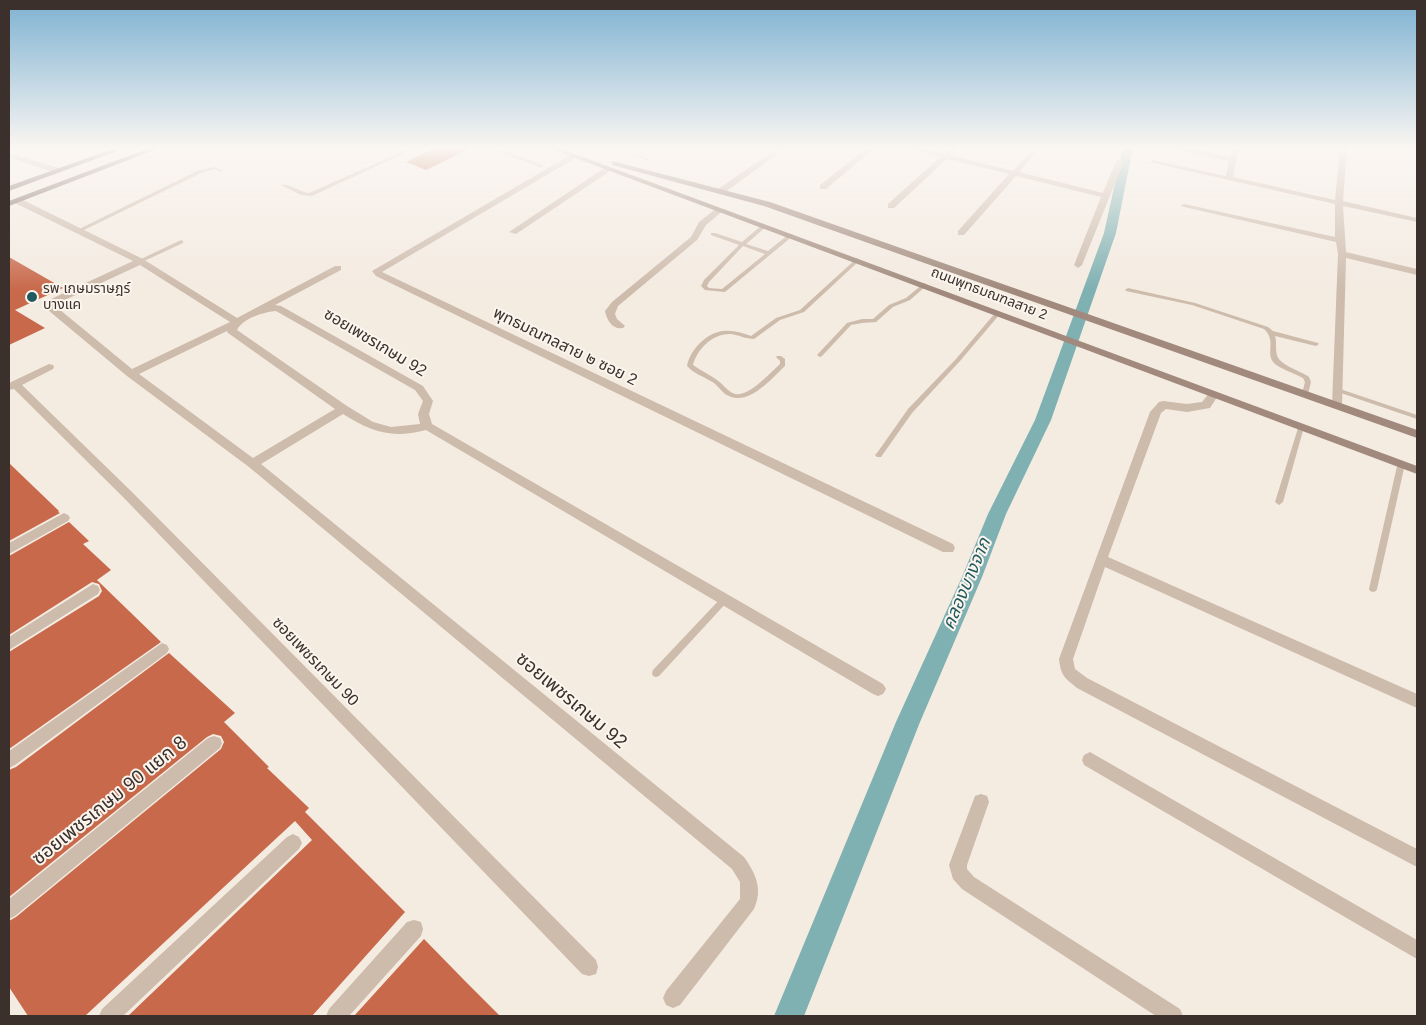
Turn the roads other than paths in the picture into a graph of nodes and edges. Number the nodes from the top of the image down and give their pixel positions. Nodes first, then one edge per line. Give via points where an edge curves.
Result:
1 (32, 195) edge
2 (152, 195) edge
3 (507, 195) edge
4 (570, 195) edge
5 (679, 195) edge
6 (736, 195) joint
7 (904, 195) edge
8 (994, 195) edge
9 (1101, 195) edge
10 (1306, 195) edge
11 (1340, 195) edge
12 (1106, 196) joint
13 (13, 202) edge
14 (1339, 202) junction
15 (892, 206) dead end
16 (1184, 206) dead end
17 (717, 209) junction
18 (1417, 220) edge
19 (764, 226) junction
20 (80, 230) junction
21 (513, 232) dead end
22 (961, 233) dead end
23 (713, 234) dead end
24 (791, 235) junction
25 (1339, 240) junction
26 (181, 242) dead end
27 (742, 244) junction
28 (767, 253) junction
29 (1342, 254) junction
30 (857, 260) junction
31 (140, 262) junction
32 (1078, 265) dead end
33 (338, 268) dead end
34 (1417, 272) edge
35 (924, 285) junction
36 (1128, 290) dead end
37 (262, 309) junction
38 (1002, 315) junction
39 (237, 322) junction
40 (620, 326) dead end
41 (1272, 333) junction
42 (1316, 344) dead end
43 (820, 355) dead end
44 (779, 357) dead end
45 (49, 367) dead end
46 (131, 374) junction
47 (12, 385) edge
48 (1337, 390) junction
49 (1214, 394) junction
50 (1305, 394) junction
51 (1337, 406) junction
52 (343, 409) junction
53 (1417, 417) edge
54 (428, 426) junction
55 (1301, 427) junction
56 (1417, 434) edge
57 (879, 455) dead end
58 (253, 464) junction
59 (1401, 464) junction
60 (1417, 470) edge
61 (1279, 502) dead end
62 (64, 518) dead end
63 (948, 548) dead end
64 (9, 549) edge
65 (1101, 559) junction
66 (1373, 589) dead end
67 (94, 590) dead end
68 (725, 599) junction
69 (9, 644) edge
70 (162, 649) dead end
71 (656, 673) dead end
72 (878, 689) dead end
73 (1417, 702) edge
74 (214, 743) dead end
75 (9, 760) edge
76 (1090, 760) dead end
77 (981, 802) dead end
78 (293, 843) dead end
79 (1417, 858) edge
80 (9, 910) edge
81 (414, 929) dead end
82 (1417, 950) edge
83 (589, 967) dead end
84 (673, 998) dead end
85 (109, 1016) edge
86 (336, 1016) edge
87 (1173, 1016) edge

1 - 13 main road
2 - 20 lane
3 - 63 street, พุทธมณฑลสาย ๒ ซอย 2 via 377,271
4 - 21 street
5 - 17 main road, ถนนพุทธมณฑลสาย 2
6 - 17 main road
6 - 50 main road, ถนนพุทธมณฑลสาย 2 via 858,235
7 - 15 street
8 - 22 street
9 - 12 street
10 - 14 street
11 - 14 street
12 - 32 street
13 - 20 street
14 - 18 street
14 - 25 street
16 - 25 street
17 - 19 main road, ถนนพุทธมณฑลสาย 2
17 - 40 street via 702,224 698,235 615,304 610,318
19 - 24 main road, ถนนพุทธมณฑลสาย 2
19 - 27 lane
20 - 31 street
23 - 27 lane
24 - 28 lane
24 - 30 main road, ถนนพุทธมณฑลสาย 2
25 - 29 street
26 - 31 lane
27 - 28 lane
27 - 28 lane via 706,281 704,286 707,289 723,291
29 - 34 street
29 - 48 street
30 - 35 main road, ถนนพุทธมณฑลสาย 2
30 - 44 lane via 802,311 778,319 752,338 720,333 700,347 690,359 690,366 732,396 739,396 752,393 783,364
31 - 39 street
31 - 46 street, ซอยเพชรเกษม 92 via 49,305
33 - 37 street
35 - 38 main road, ถนนพุทธมณฑลสาย 2
35 - 43 lane via 874,321 849,324
36 - 41 lane via 1209,308 1259,325
37 - 39 street
37 - 54 street, ซอยเพชรเกษม 92 via 278,308 419,388 428,401 423,410
38 - 49 main road, ถนนพุทธมณฑลสาย 2
38 - 57 lane via 910,411
39 - 46 street
39 - 52 street via 232,331
41 - 42 lane
41 - 50 lane via 1274,359 1306,377
45 - 47 street, ซอยเพชรเกษม 90
46 - 58 street, ซอยเพชรเกษม 92
47 - 83 street, ซอยเพชรเกษม 90 via 129,496
48 - 51 street
48 - 53 lane
49 - 55 main road, ถนนพุทธมณฑลสาย 2
49 - 65 street via 1206,405 1187,408 1163,405 1156,412
50 - 51 main road, ถนนพุทธมณฑลสาย 2
51 - 56 main road, ถนนพุทธมณฑลสาย 2
52 - 54 street via 370,425 391,431
52 - 58 street
54 - 68 street
55 - 59 main road, ถนนพุทธมณฑลสาย 2
55 - 61 lane
58 - 84 street, ซอยเพชรเกษม 92 via 738,863 752,891 748,903
59 - 60 main road, ถนนพุทธมณฑลสาย 2
59 - 66 lane
62 - 64 street
65 - 73 street
65 - 79 street via 1066,659 1068,672 1082,683
67 - 69 street
68 - 71 lane
68 - 72 street
70 - 75 street
74 - 80 street, ซอยเพชรเกษม 90 แยก 8
76 - 82 street
77 - 87 street via 958,865 959,873 968,883
78 - 85 street
81 - 86 street

